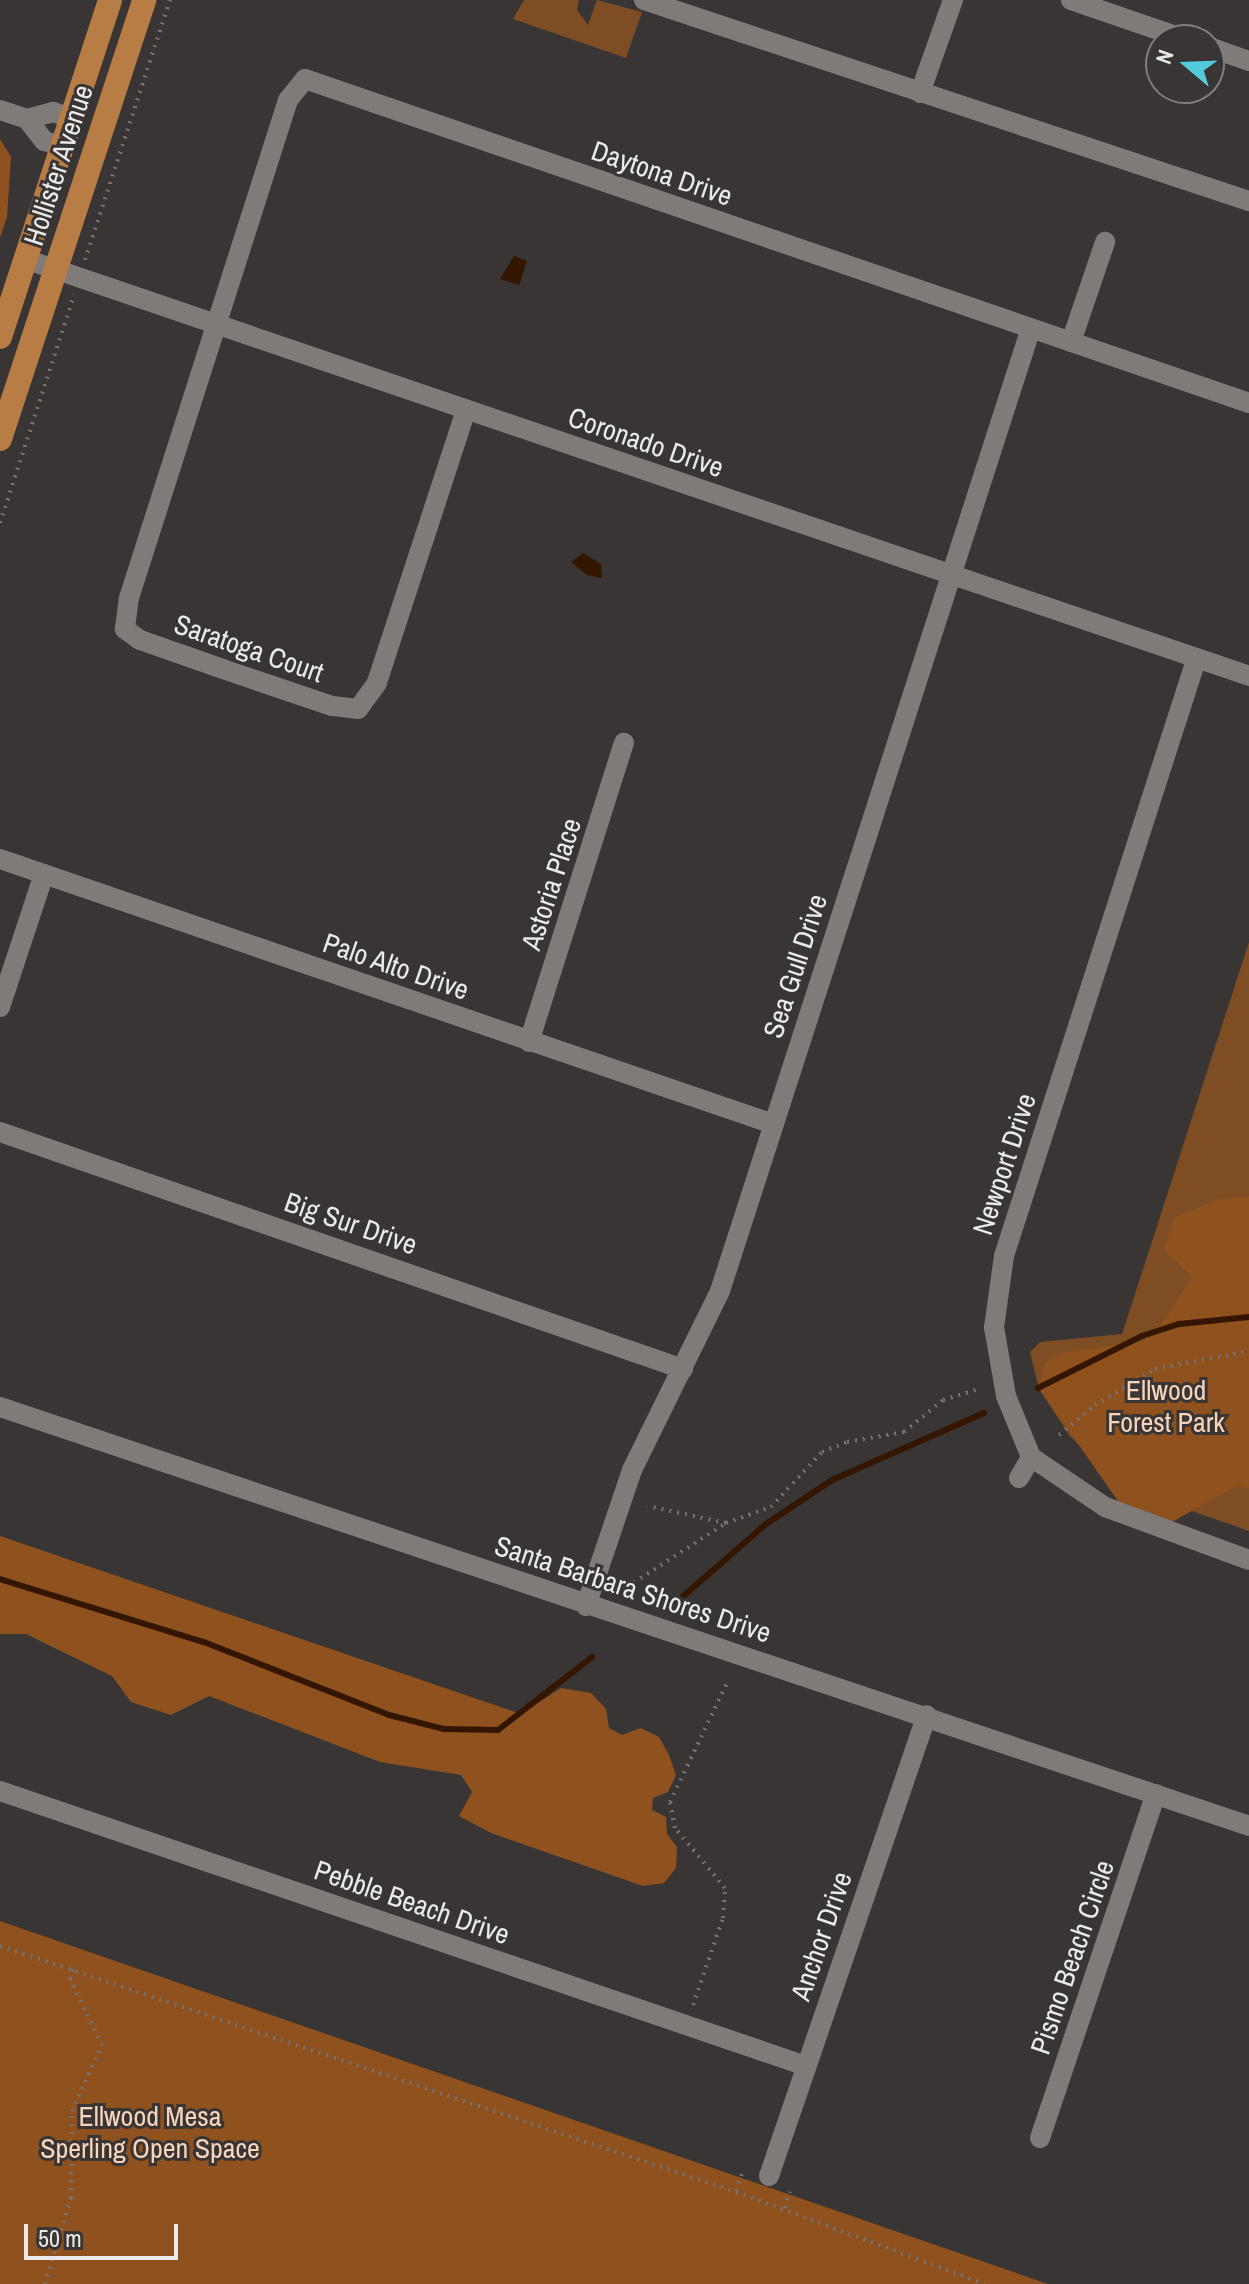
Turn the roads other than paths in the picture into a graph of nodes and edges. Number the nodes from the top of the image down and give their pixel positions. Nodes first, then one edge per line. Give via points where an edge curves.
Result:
1 (110, 0) edge
2 (144, 0) edge
3 (644, 0) edge
4 (953, 0) edge
5 (1071, 0) edge
6 (667, 4) edge
7 (1145, 25) edge
8 (1225, 53) edge
9 (1249, 61) edge
10 (920, 93) junction
11 (0, 110) edge
12 (71, 118) junction
13 (27, 119) junction
14 (61, 146) junction
15 (1249, 201) edge
16 (1105, 242) dead end
17 (25, 259) junction
18 (56, 269) junction
19 (218, 323) junction
20 (1030, 331) junction
21 (0, 337) edge
22 (1071, 342) junction
23 (1249, 403) edge
24 (466, 410) junction
25 (0, 439) edge
26 (950, 576) junction
27 (1196, 660) junction
28 (1249, 676) edge
29 (624, 743) dead end
30 (0, 859) edge
31 (44, 874) junction
32 (0, 1007) edge
33 (529, 1042) junction
34 (773, 1124) junction
35 (0, 1132) edge
36 (683, 1369) junction
37 (0, 1407) edge
38 (1031, 1457) junction
39 (1019, 1478) dead end
40 (1249, 1560) edge
41 (586, 1606) junction
42 (927, 1715) junction
43 (0, 1791) edge
44 (1156, 1794) junction
45 (1249, 1826) edge
46 (806, 2066) junction
47 (1040, 2138) dead end
48 (769, 2176) dead end

1 - 12 main road, Hollister Avenue
2 - 18 main road, Hollister Avenue
3 - 6 street
4 - 10 street
5 - 7 street
6 - 10 street
8 - 9 street
10 - 15 street
11 - 13 street
12 - 13 street via 53,112
12 - 14 main road, Hollister Avenue
13 - 14 street via 44,141
14 - 17 main road, Hollister Avenue
16 - 22 street
17 - 18 street, Coronado Drive
17 - 21 main road, Hollister Avenue
18 - 19 street, Coronado Drive
18 - 25 main road, Hollister Avenue
19 - 20 street, Daytona Drive via 288,100 297,83 313,79
19 - 24 street, Coronado Drive
19 - 24 street, Saratoga Court via 126,611 129,634 154,645 332,706 350,710 366,704
20 - 22 street, Daytona Drive
20 - 26 street, Sea Gull Drive
22 - 23 street, Daytona Drive
24 - 26 street, Coronado Drive
26 - 27 street, Coronado Drive
26 - 34 street, Sea Gull Drive
27 - 28 street, Coronado Drive
27 - 38 street, Newport Drive via 1001,1266 994,1327 998,1365
29 - 33 street, Astoria Place
30 - 31 street, Palo Alto Drive
31 - 32 street
31 - 33 street, Palo Alto Drive
33 - 34 street, Palo Alto Drive
34 - 36 street, Sea Gull Drive via 712,1311
35 - 36 street, Big Sur Drive
36 - 41 street, Sea Gull Drive via 632,1470
37 - 41 street, Santa Barbara Shores Drive
38 - 39 street
38 - 40 street via 1105,1507
41 - 42 street, Santa Barbara Shores Drive
42 - 44 street, Santa Barbara Shores Drive
42 - 46 street, Anchor Drive
43 - 46 street, Pebble Beach Drive
44 - 45 street, Santa Barbara Shores Drive
44 - 47 street, Pismo Beach Circle
46 - 48 street, Anchor Drive

